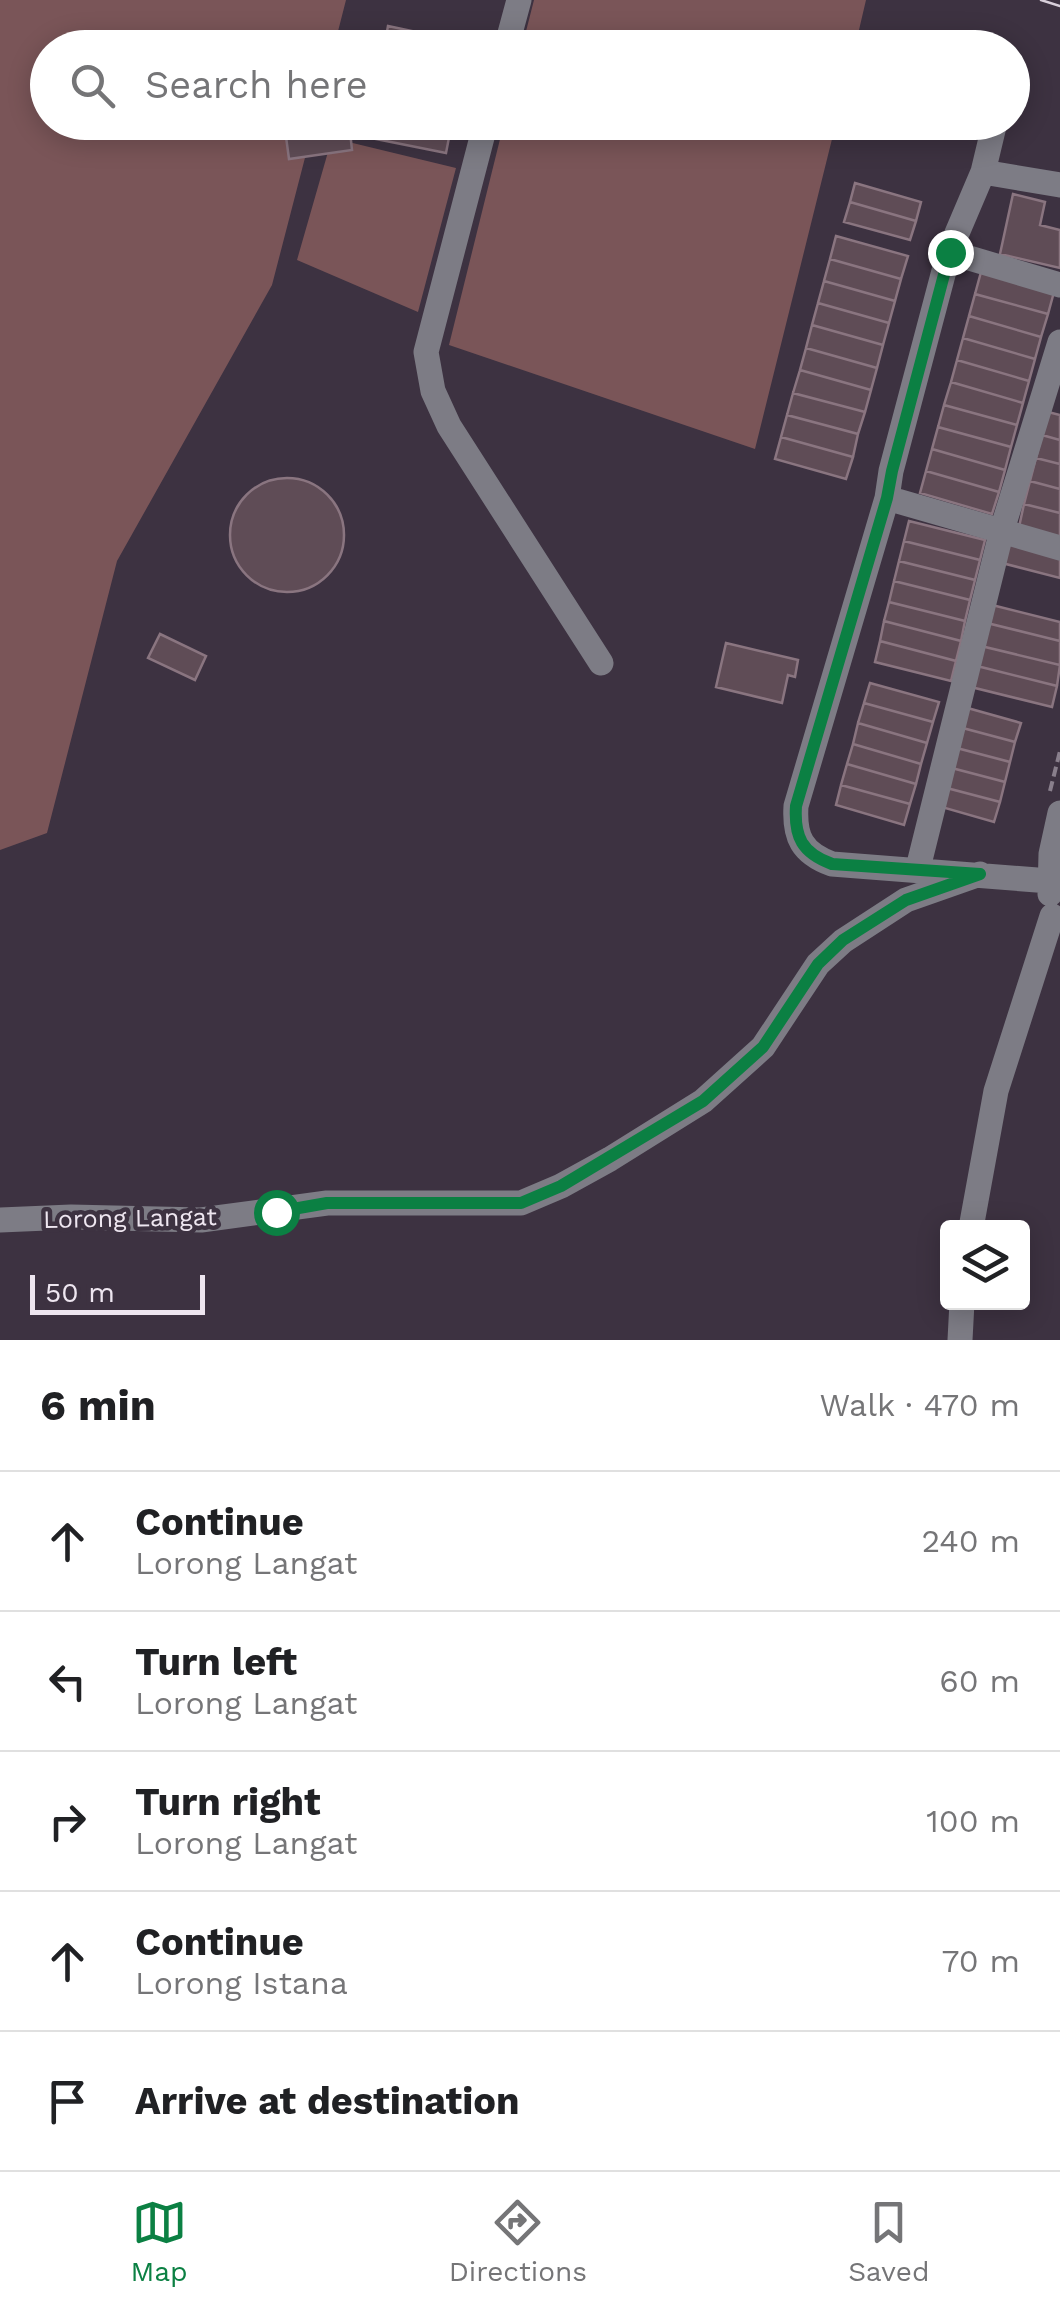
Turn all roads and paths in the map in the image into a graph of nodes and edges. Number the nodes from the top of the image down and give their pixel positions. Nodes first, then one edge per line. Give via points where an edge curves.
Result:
1 (518, 0) edge
2 (510, 30) edge
3 (481, 140) edge
4 (991, 140) edge
5 (983, 172) junction
6 (1060, 185) edge
7 (950, 252) junction
8 (1060, 285) edge
9 (1060, 342) edge
10 (887, 498) junction
11 (1002, 530) junction
12 (1060, 548) edge
13 (601, 663) dead end
14 (1060, 813) edge
15 (918, 868) junction
16 (980, 874) junction
17 (1050, 881) junction
18 (1056, 927) edge
19 (0, 1220) edge
20 (972, 1220) edge
21 (962, 1310) edge
22 (960, 1340) edge

1 - 2 street
3 - 13 street via 426,352 434,392
4 - 5 street
5 - 6 street
5 - 7 street
7 - 8 street
7 - 10 street
9 - 11 street
10 - 11 street
10 - 15 street, Lorong Langat via 795,827 814,858
11 - 12 street
11 - 15 street
14 - 17 street
15 - 16 street, Lorong Langat
16 - 17 street, Lorong Langat
16 - 19 street, Lorong Langat via 906,900 843,940 818,964 763,1047 703,1101 610,1159 521,1203 327,1203 201,1220
17 - 18 street
18 - 20 street via 996,1090
21 - 22 street

